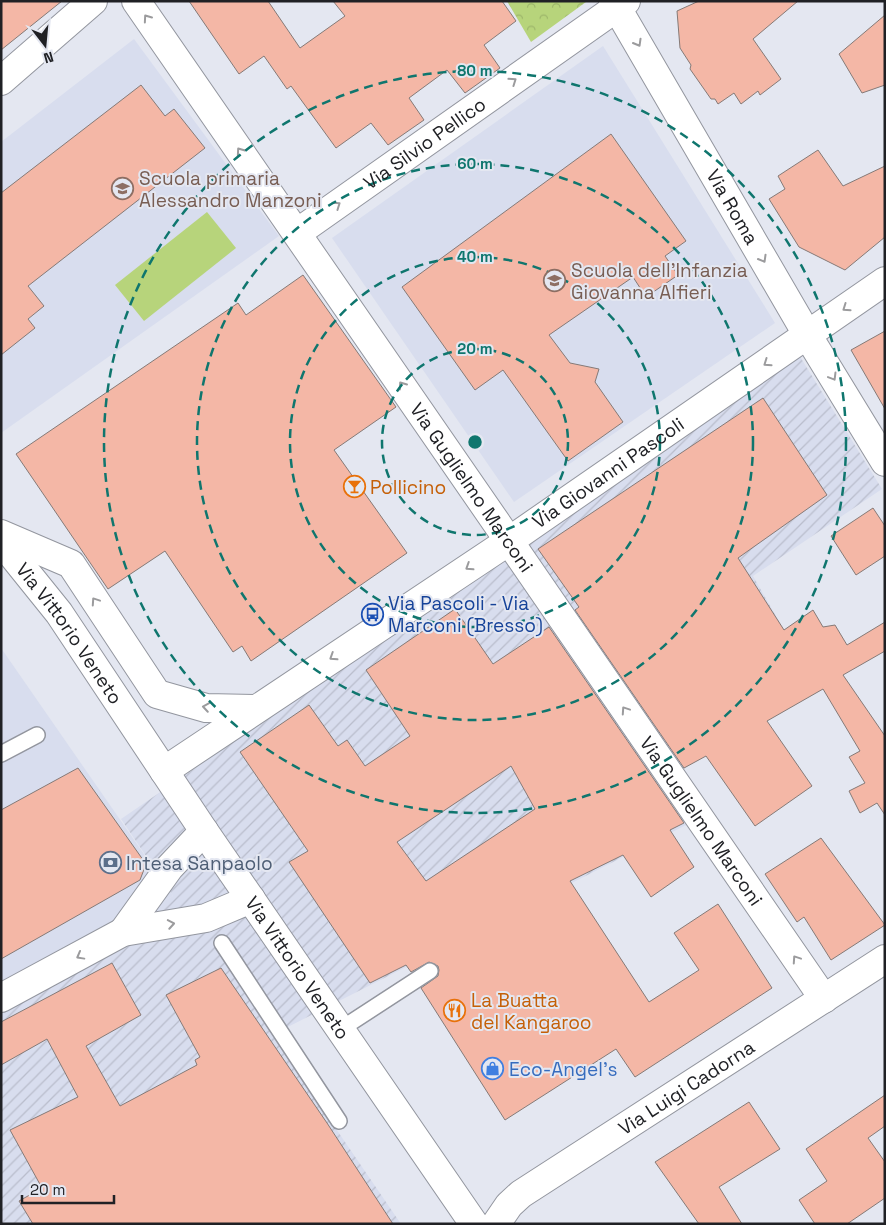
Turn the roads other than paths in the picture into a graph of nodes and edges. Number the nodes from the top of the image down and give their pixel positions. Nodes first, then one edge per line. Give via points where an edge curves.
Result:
1 (94, 1) edge
2 (136, 1) edge
3 (619, 4) edge
4 (1, 80) edge
5 (297, 233) junction
6 (885, 282) edge
7 (808, 336) junction
8 (885, 462) edge
9 (1, 534) edge
10 (1, 541) edge
11 (509, 541) junction
12 (254, 709) junction
13 (37, 734) dead end
14 (1, 754) edge
15 (164, 770) junction
16 (204, 831) junction
17 (251, 899) junction
18 (123, 932) junction
19 (222, 943) dead end
20 (885, 959) edge
21 (430, 971) dead end
22 (1, 998) edge
23 (824, 999) junction
24 (341, 1029) junction
25 (339, 1121) dead end
26 (474, 1224) edge
27 (496, 1224) edge

1 - 4 street
5 -> 2 street, Via Guglielmo Marconi
5 -> 3 street, Via Silvio Pellico
3 -> 7 street, Via Roma
11 -> 5 street, Via Guglielmo Marconi
6 -> 7 street, Via Giovanni Pascoli
7 -> 8 street, Via Roma
7 -> 11 street, Via Giovanni Pascoli
12 -> 9 street via 206,708 157,694 71,564
10 - 15 street, Via Vittorio Veneto via 59,614
11 -> 12 street, Via Giovanni Pascoli
23 -> 11 street, Via Guglielmo Marconi
12 - 15 street, Via Giovanni Pascoli
13 - 14 lane
15 - 16 street, Via Vittorio Veneto
16 - 17 street, Via Vittorio Veneto
16 - 18 street via 169,868
18 -> 17 street via 206,918
17 - 24 street, Via Vittorio Veneto
18 -> 22 street
19 - 25 lane
20 - 23 street, Via Luigi Cadorna
21 - 24 lane
23 - 27 street, Via Luigi Cadorna via 521,1194 508,1205
24 - 26 street, Via Vittorio Veneto

